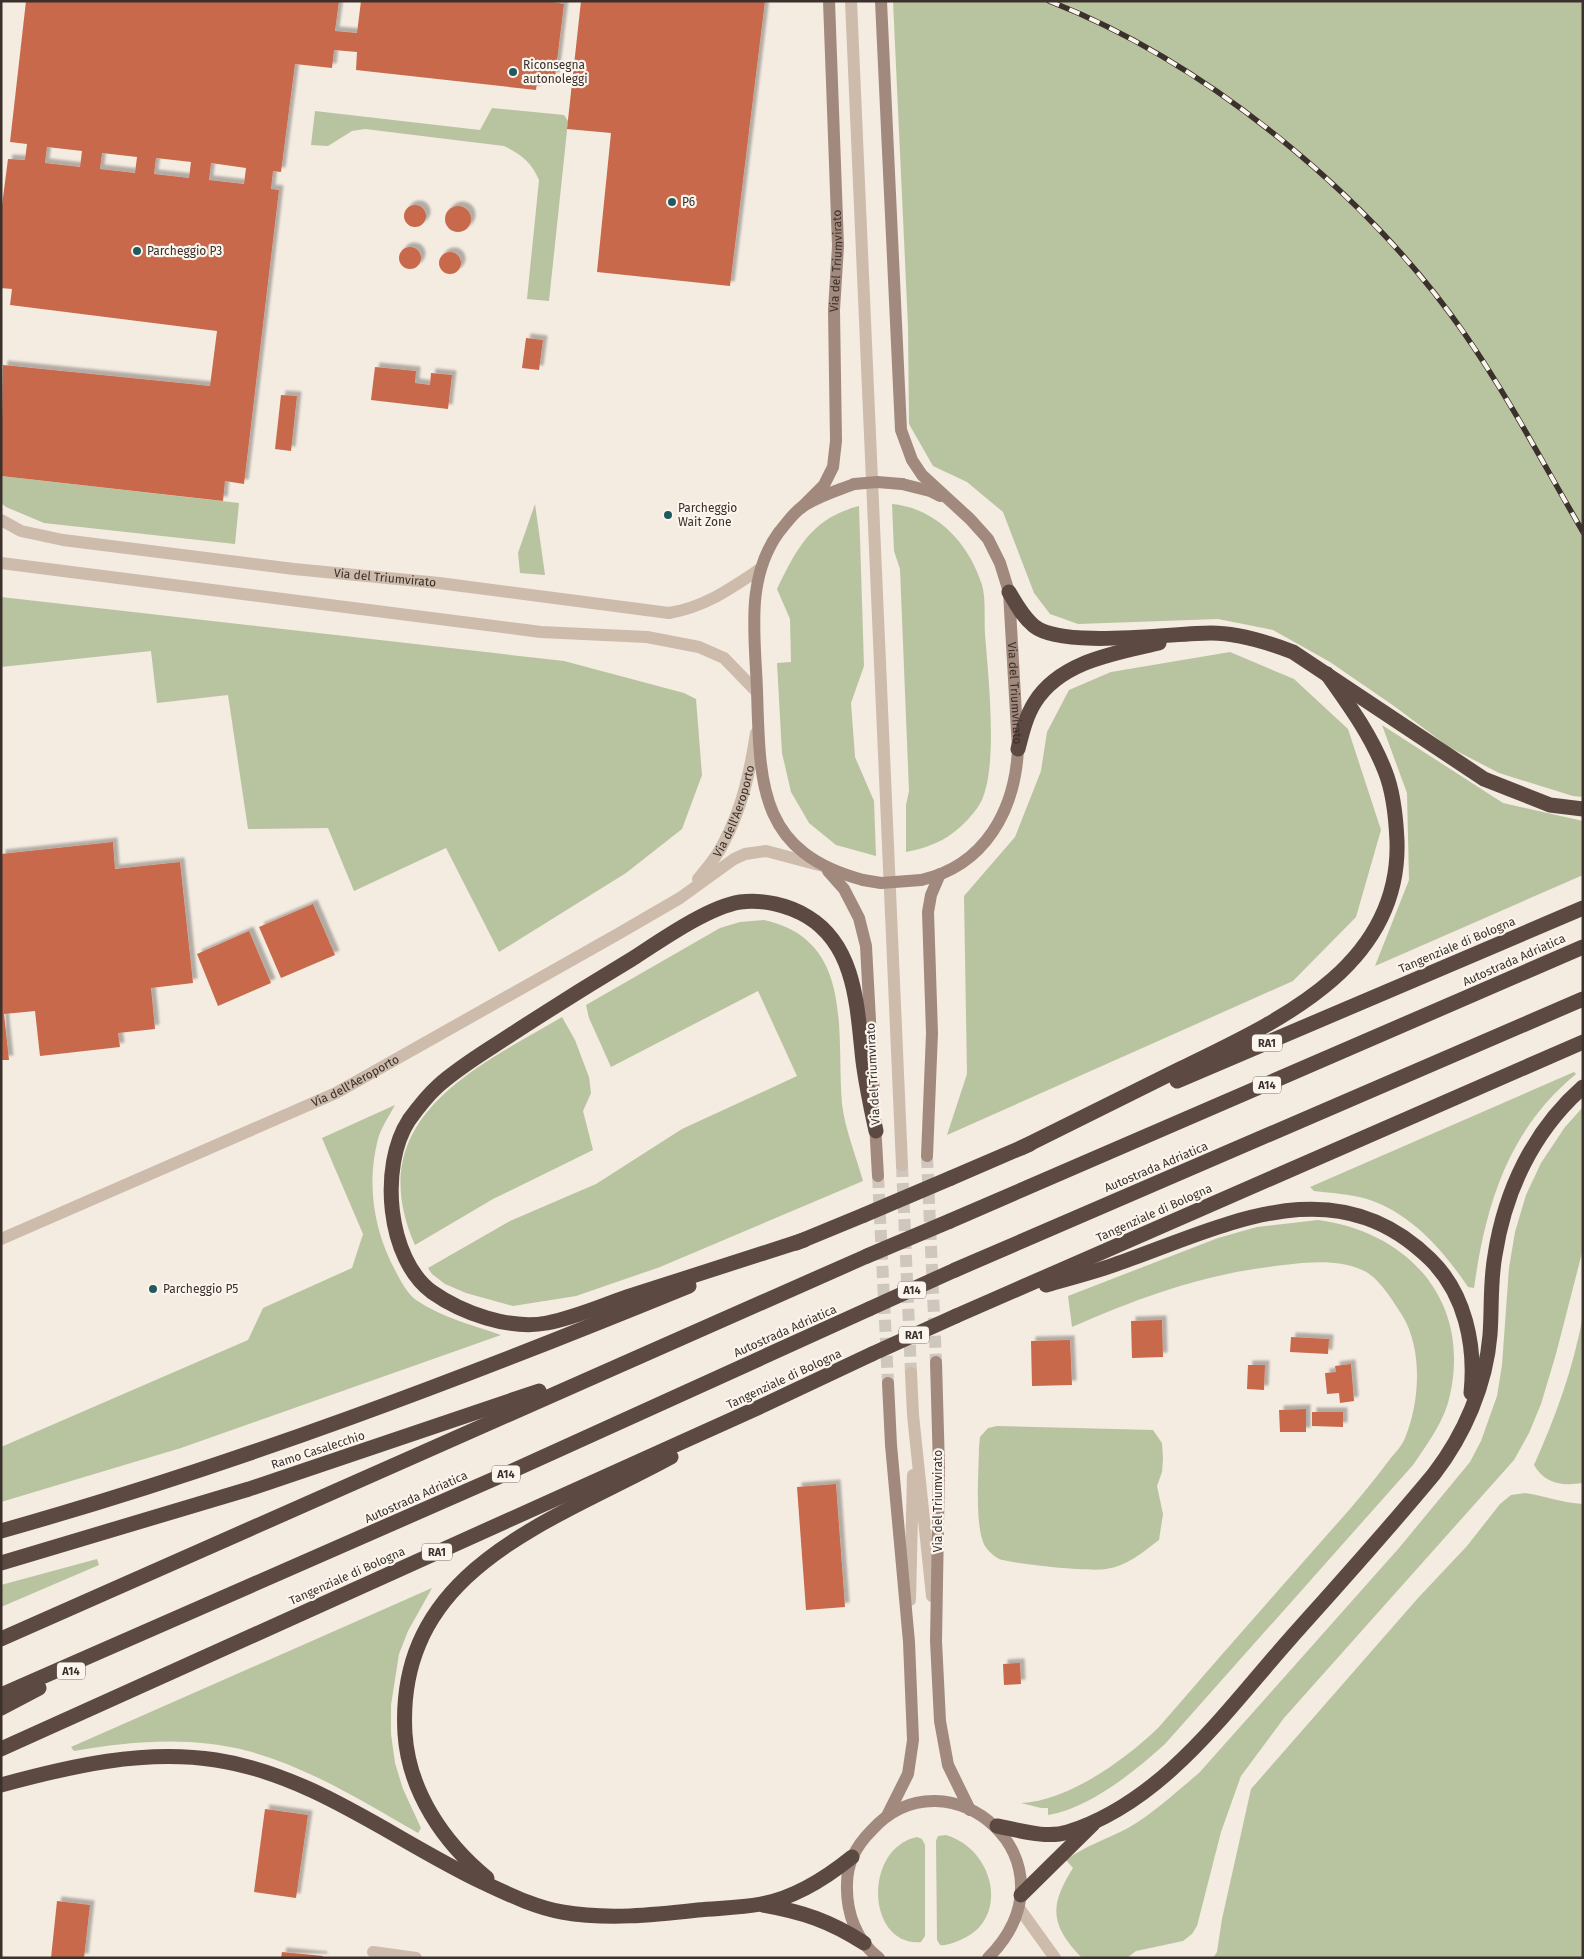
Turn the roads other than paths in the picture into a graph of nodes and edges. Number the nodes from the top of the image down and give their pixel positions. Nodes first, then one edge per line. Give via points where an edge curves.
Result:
1 (829, 1) edge
2 (851, 1) edge
3 (881, 1) edge
4 (948, 501) junction
5 (801, 508) junction
6 (1, 520) edge
7 (1, 563) edge
8 (760, 569) junction
9 (1009, 592) junction
10 (1192, 635) junction
11 (1327, 674) junction
12 (757, 692) junction
13 (758, 726) junction
14 (1018, 749) junction
15 (1583, 809) edge
16 (823, 866) junction
17 (940, 874) junction
18 (691, 889) junction
19 (1583, 908) edge
20 (1583, 947) edge
21 (1583, 999) edge
22 (1583, 1042) edge
23 (1583, 1087) edge
24 (876, 1131) junction
25 (1021, 1148) junction
26 (927, 1156) tunnel mouth
27 (902, 1165) tunnel mouth
28 (878, 1176) tunnel mouth
29 (1, 1239) edge
30 (804, 1240) junction
31 (980, 1305) junction
32 (642, 1355) junction
33 (936, 1362) tunnel mouth
34 (911, 1372) tunnel mouth
35 (888, 1383) tunnel mouth
36 (766, 1404) junction
37 (914, 1415) junction
38 (1468, 1416) junction
39 (1, 1531) edge
40 (1, 1563) edge
41 (140, 1634) junction
42 (1, 1639) edge
43 (936, 1641) junction
44 (909, 1642) junction
45 (1, 1694) edge
46 (1, 1708) edge
47 (1, 1749) edge
48 (1, 1785) edge
49 (970, 1810) junction
50 (888, 1814) junction
51 (1099, 1818) junction
52 (997, 1826) junction
53 (852, 1857) junction
54 (513, 1896) junction
55 (1020, 1902) junction
56 (762, 1904) junction
57 (864, 1943) junction
58 (373, 1952) dead end
59 (416, 1958) edge
60 (879, 1958) edge
61 (988, 1958) edge
62 (1056, 1958) edge

1 - 5 main road, Via del Triumvirato via 838,246 834,310 836,441 834,467 824,485
2 - 27 street, Via del Triumvirato
3 - 4 main road, Via del Triumvirato via 901,430 912,460
4 - 5 main road, Via del Triumvirato, bridge via 930,491 877,482 854,484 822,495
4 - 9 main road, Via del Triumvirato via 988,539
5 - 8 main road, Via del Triumvirato via 776,536
6 - 8 street, Via del Triumvirato via 21,531 63,540 669,613 691,609 716,598
7 - 12 street via 541,632 647,637 699,648 724,658
8 - 12 main road, Via del Triumvirato via 754,596
9 - 10 highway via 1035,627 1072,639
9 - 14 main road, Via del Triumvirato
10 - 11 highway via 1212,633 1270,644 1292,652
10 - 14 highway via 1103,656 1070,670 1049,685 1035,701
11 - 15 highway via 1442,754 1484,779 1550,805
11 - 25 highway via 1366,729 1386,772 1396,815 1397,859 1392,884 1372,933 1342,973 1285,1015
12 - 13 main road, Via del Triumvirato
13 - 16 main road, Via del Triumvirato via 763,782 774,816 801,851
13 - 18 street, Via dell'Aeroporto via 748,782 736,818 722,846
14 - 17 main road, Via del Triumvirato via 1017,772 1004,814 986,840 965,860
16 - 17 main road, Via del Triumvirato, bridge via 840,874 881,883 921,880
16 - 18 street, Via dell'Aeroporto via 766,851 756,852 726,864
16 - 24 main road, Via del Triumvirato via 844,889 859,918 866,946
17 - 26 main road via 928,912 932,1033
18 - 29 street, Via dell'Aeroporto via 618,934 336,1093
19 - 25 highway, Tangenziale di Bologna / RA1
20 - 32 highway, Autostrada Adriatica / A14, bridge
21 - 41 highway, Autostrada Adriatica / A14, bridge via 955,1270 521,1467
22 - 31 highway, Tangenziale di Bologna / RA1
23 - 38 highway via 1538,1138 1522,1164 1509,1196 1494,1257 1486,1359
24 - 28 main road, Via del Triumvirato
24 - 30 highway via 855,995 838,946 809,917 794,910 759,902 739,902 718,909 653,946 491,1048 438,1086 408,1122 395,1155 391,1189 394,1224 404,1255 418,1282 450,1304 496,1322 546,1323
25 - 30 highway, Tangenziale di Bologna / RA1, bridge
30 - 39 highway, Tangenziale di Bologna / RA1 via 385,1407 199,1470
31 - 36 highway, Tangenziale di Bologna / RA1, bridge
31 - 38 highway via 1118,1264 1219,1226 1258,1216 1321,1209 1363,1216 1398,1232 1416,1245 1433,1262 1456,1296 1472,1354
32 - 40 highway, Ramo Casalecchio / A14 via 249,1488
32 - 42 highway, Autostrada Adriatica / A14
33 - 43 main road, Via del Triumvirato via 939,1468
34 - 37 street, Via del Triumvirato
35 - 44 main road, Via del Triumvirato via 890,1445
36 - 47 highway, Tangenziale di Bologna / RA1
36 - 54 highway via 619,1486 544,1523 494,1554 464,1577 446,1598 420,1641 412,1664 404,1716 408,1760 415,1781 425,1803 452,1844 486,1878
37 - 43 street, Via del Triumvirato
37 - 44 street, Via del Triumvirato
38 - 51 highway via 1445,1460 1413,1499 1197,1744 1135,1797
41 - 45 highway, Autostrada Adriatica / A14
41 - 46 highway, A14
43 - 49 main road, Via del Triumvirato via 945,1754
44 - 50 main road, Via del Triumvirato via 912,1753 904,1785
48 - 54 highway via 40,1774 142,1756 216,1760 298,1784 372,1821 437,1860
49 - 50 main road via 952,1803 925,1802
49 - 52 main road
50 - 53 main road via 866,1836
51 - 52 highway via 1068,1832 1052,1834
51 - 55 highway
52 - 55 main road via 1019,1865
53 - 56 highway via 812,1885
53 - 57 main road via 846,1882 849,1912
54 - 56 highway via 544,1908 584,1915 655,1915
55 - 61 main road via 1005,1939
55 - 62 street
56 - 57 highway via 811,1915
57 - 60 main road
58 - 59 street

